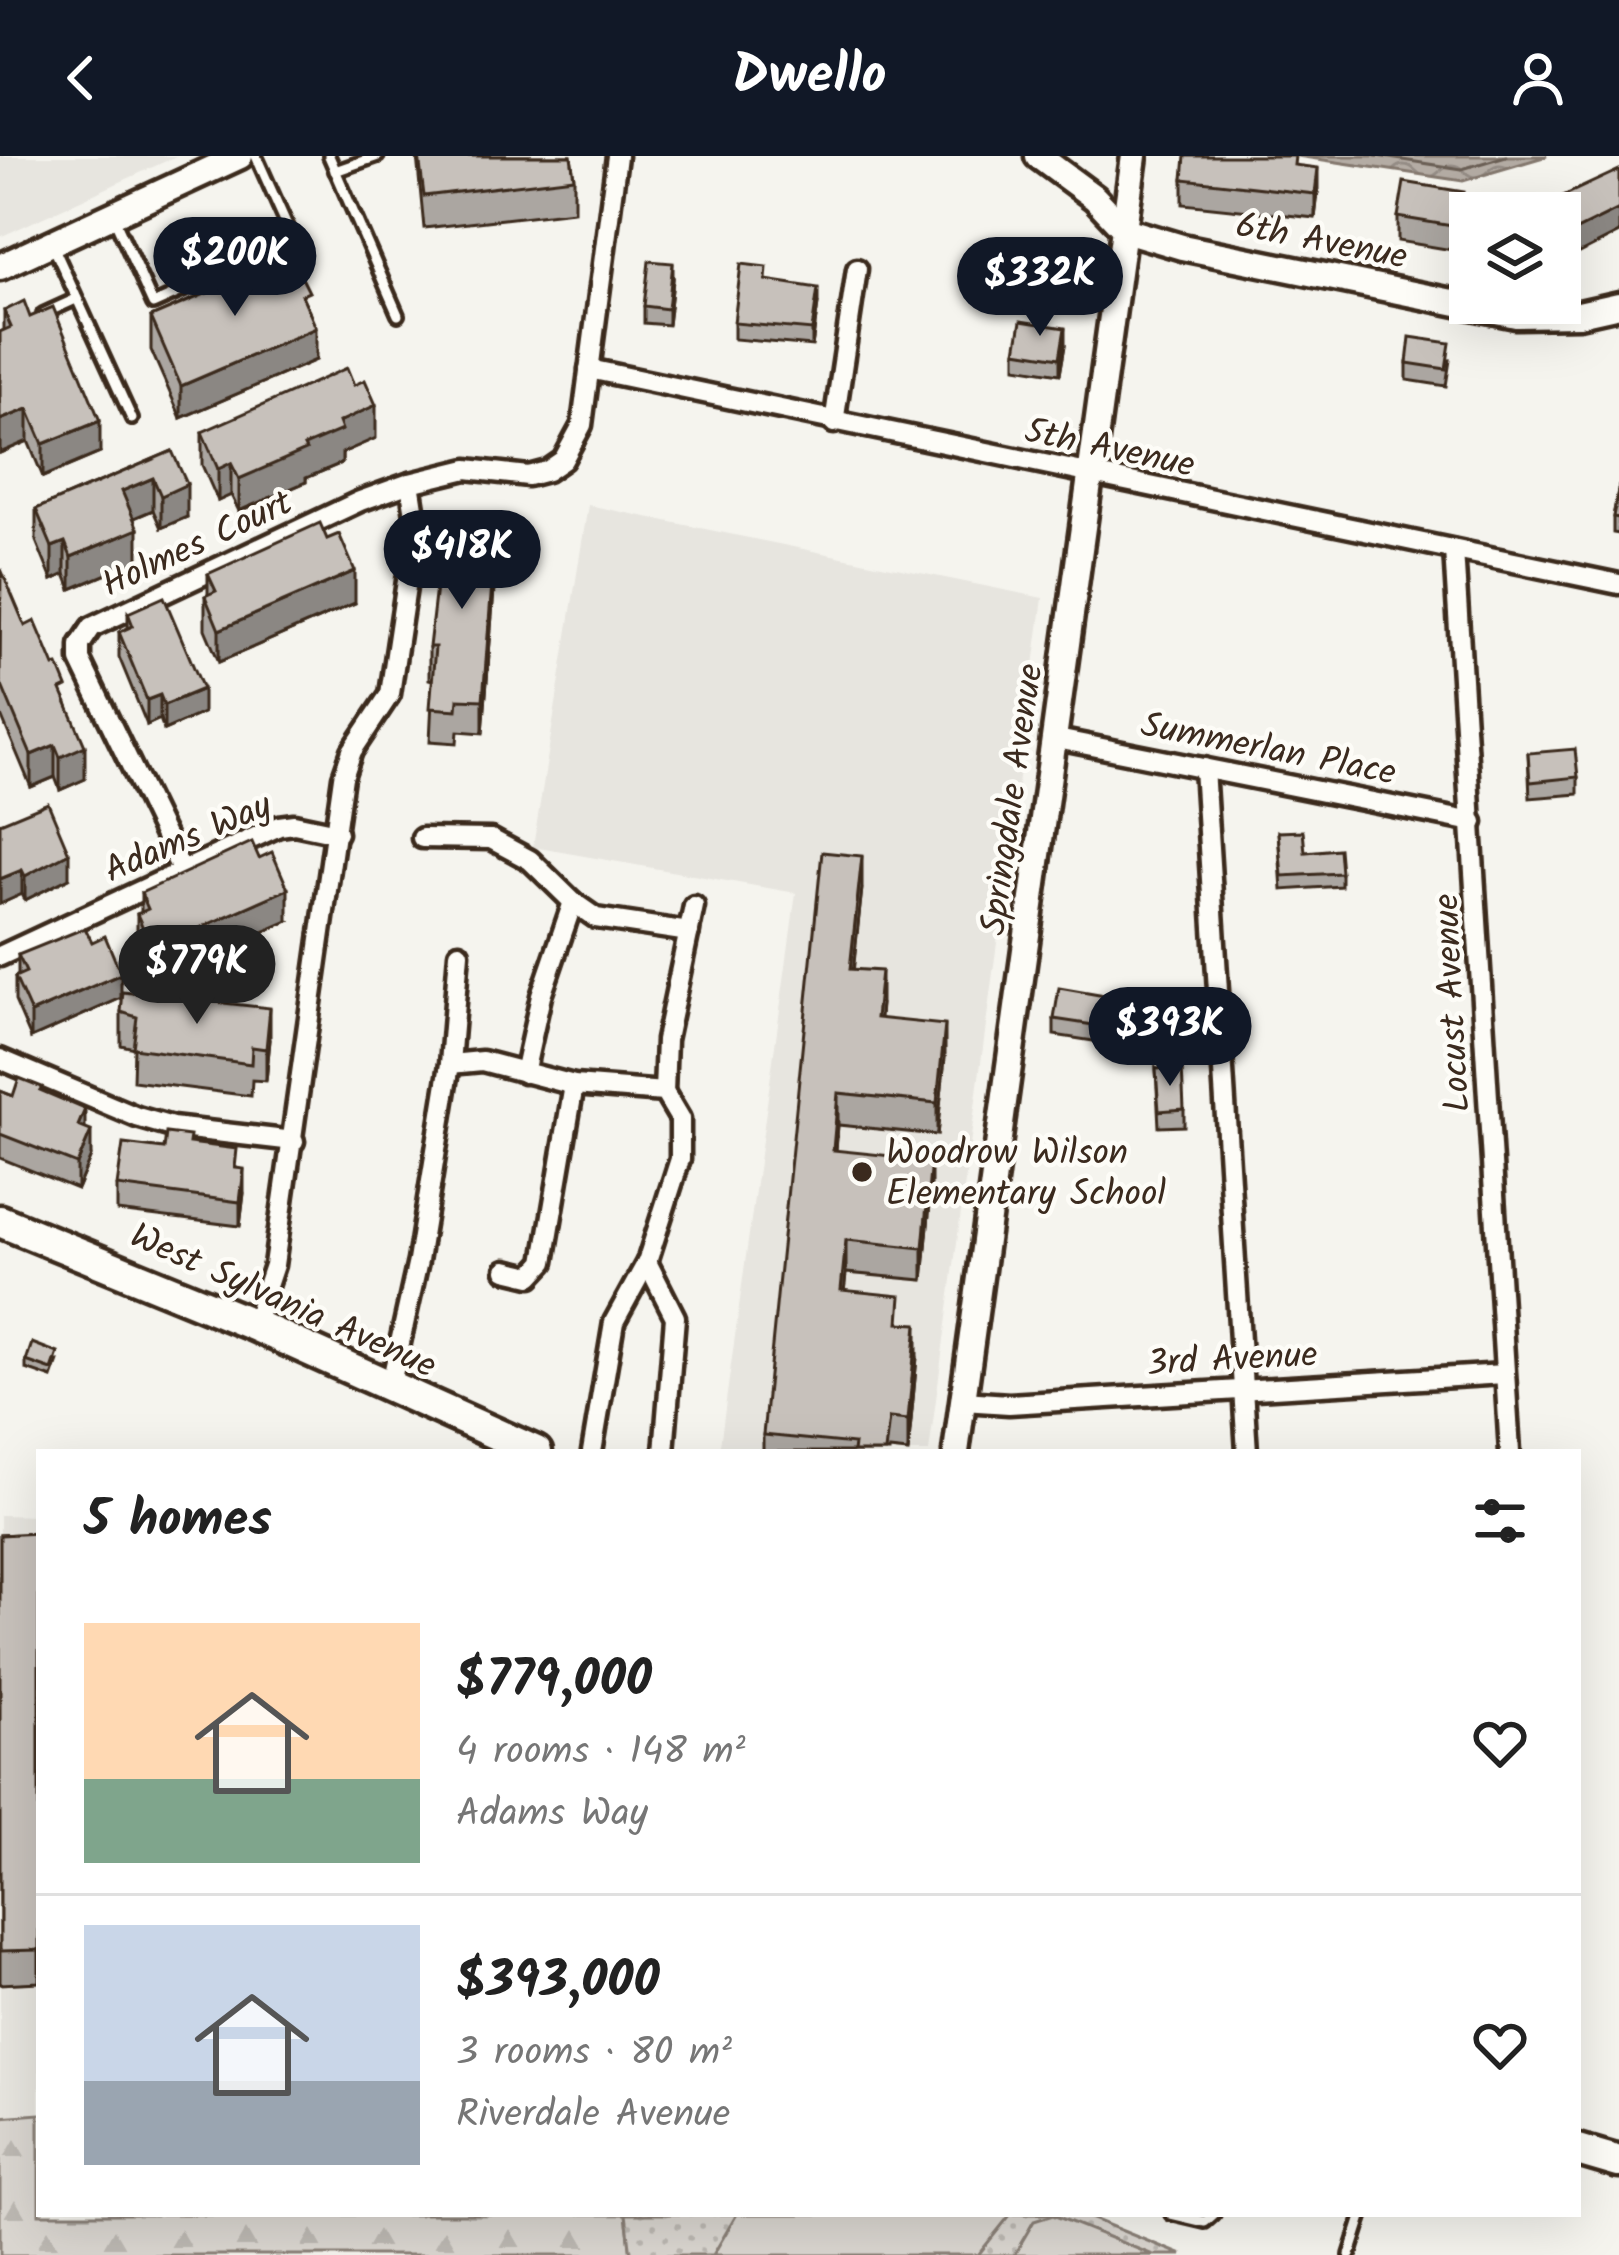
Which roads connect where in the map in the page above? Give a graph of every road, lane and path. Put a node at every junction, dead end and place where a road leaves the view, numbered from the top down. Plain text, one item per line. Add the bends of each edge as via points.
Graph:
1 (240, 156) edge
2 (256, 156) edge
3 (329, 156) edge
4 (378, 156) edge
5 (617, 156) edge
6 (1038, 156) edge
7 (1134, 156) edge
8 (335, 171) junction
9 (113, 214) junction
10 (1125, 230) junction
11 (52, 243) junction
12 (0, 267) edge
13 (857, 268) dead end
14 (76, 299) junction
15 (1619, 305) edge
16 (398, 315) dead end
17 (38, 317) edge
18 (589, 369) junction
19 (132, 419) dead end
20 (834, 423) junction
21 (1091, 476) junction
22 (410, 483) junction
23 (1454, 550) junction
24 (1619, 584) edge
25 (1052, 738) junction
26 (1204, 768) junction
27 (1473, 822) junction
28 (337, 833) junction
29 (422, 838) dead end
30 (182, 871) junction
31 (574, 902) junction
32 (694, 906) dead end
33 (689, 932) junction
34 (459, 952) dead end
35 (0, 956) edge
36 (0, 1059) edge
37 (450, 1064) junction
38 (524, 1073) junction
39 (574, 1085) junction
40 (664, 1092) junction
41 (294, 1141) junction
42 (0, 1221) edge
43 (647, 1262) junction
44 (506, 1270) dead end
45 (254, 1325) junction
46 (1504, 1374) junction
47 (390, 1388) junction
48 (1244, 1389) junction
49 (963, 1401) junction
50 (529, 1449) edge
51 (593, 1449) edge
52 (664, 1449) edge
53 (956, 1449) edge
54 (1247, 1449) edge
55 (1510, 1449) edge
56 (1581, 2151) edge
57 (1619, 2162) edge
58 (1362, 2217) edge
59 (1350, 2255) edge

1 - 9 street
2 - 9 lane via 294,241 153,304
3 - 8 lane
4 - 8 lane
5 - 18 street, Holmes Court
6 - 10 street, 6th Avenue
7 - 10 street, Springdale Avenue
8 - 16 lane
9 - 11 street
10 - 15 street, 6th Avenue via 1516,315
10 - 21 street, Springdale Avenue
11 - 12 street
11 - 14 lane
13 - 20 street
14 - 17 lane
14 - 19 lane
18 - 20 street, 5th Avenue
18 - 22 street, Holmes Court via 582,425 563,460 528,476 467,469
20 - 21 street, 5th Avenue
21 - 23 street, 5th Avenue
21 - 25 street, Springdale Avenue
22 - 28 street via 416,521 390,694 346,766
22 - 30 street, Holmes Court via 85,634 80,660
23 - 24 street, 5th Avenue
23 - 27 street, Locust Avenue
25 - 26 street, Summerlan Place
25 - 49 street, Springdale Avenue
26 - 27 street, Summerlan Place
26 - 48 street
27 - 46 street, Locust Avenue
28 - 30 street, Adams Way via 279,826
28 - 41 street
29 - 31 street via 491,839 530,860
30 - 35 street, Adams Way
31 - 33 street via 596,918
31 - 38 street
32 - 33 street
33 - 40 street via 666,1040
34 - 37 street
36 - 41 street via 155,1122
37 - 38 street via 482,1061
37 - 47 street
38 - 39 street
39 - 40 street
39 - 44 street via 544,1262 531,1276
40 - 43 street via 680,1119 680,1159
41 - 45 street via 274,1265
42 - 45 main road, West Sylvania Avenue
43 - 51 street via 614,1322
43 - 52 street via 675,1318
45 - 47 main road, West Sylvania Avenue
46 - 48 street, 3rd Avenue
46 - 55 street, Locust Avenue
47 - 50 main road, West Sylvania Avenue
48 - 49 street, 3rd Avenue
48 - 54 street
49 - 53 street, Springdale Avenue
56 - 57 main road
58 - 59 lane

